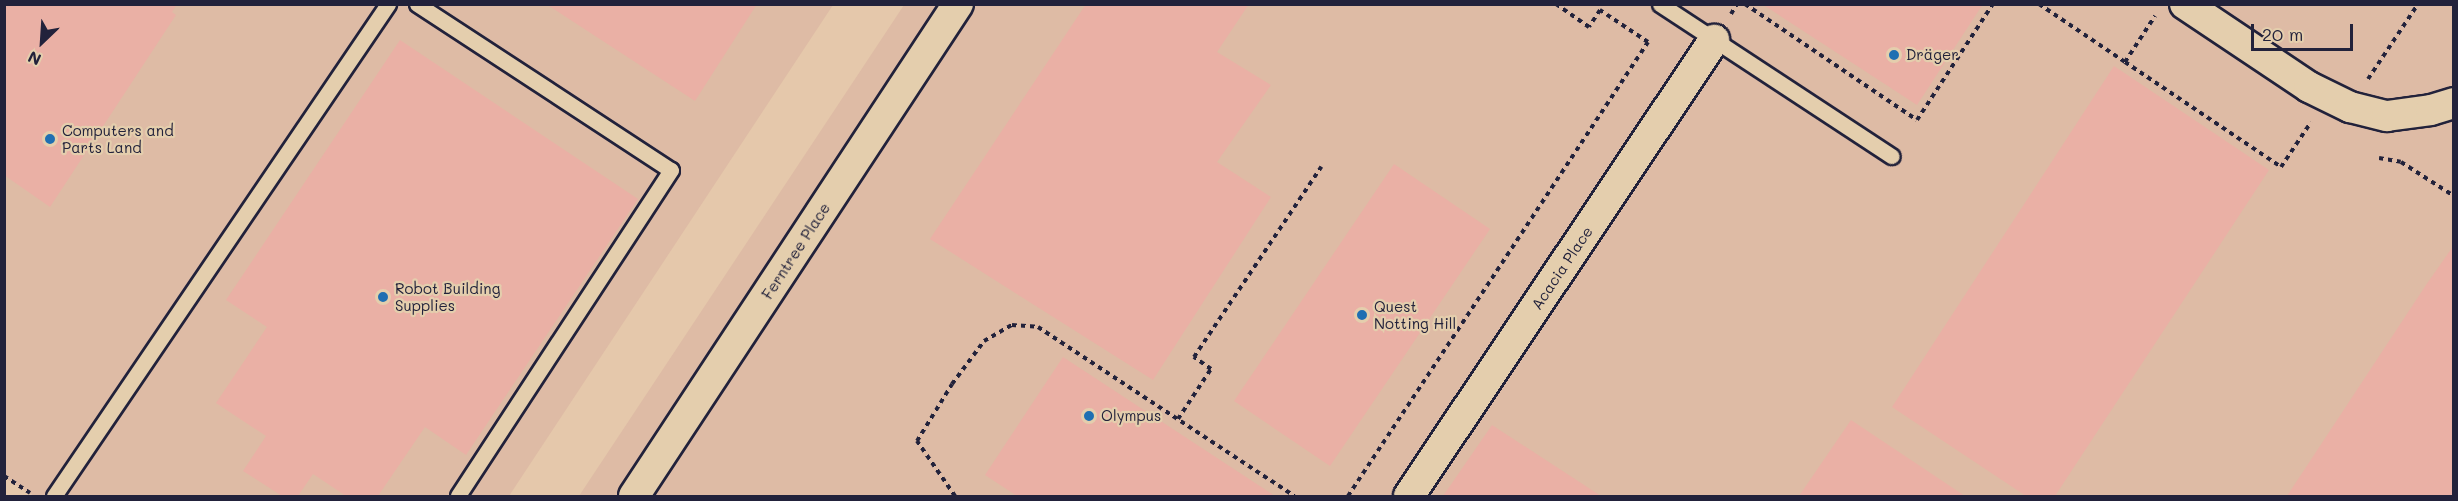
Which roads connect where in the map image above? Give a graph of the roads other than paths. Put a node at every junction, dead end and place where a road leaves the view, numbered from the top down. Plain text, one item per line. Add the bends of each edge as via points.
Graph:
1 (388, 4) edge
2 (417, 4) edge
3 (958, 4) edge
4 (1660, 4) edge
5 (2186, 4) edge
6 (1714, 40) junction
7 (2454, 104) edge
8 (1891, 156) dead end
9 (54, 496) edge
10 (458, 496) edge
11 (634, 496) edge
12 (1409, 496) edge

1 - 9 lane
2 - 10 lane via 671,170
3 - 11 street, Ferntree Place
4 - 6 lane
5 - 7 street via 2338,102 2387,116
6 - 8 lane
6 - 12 street, Acacia Place

